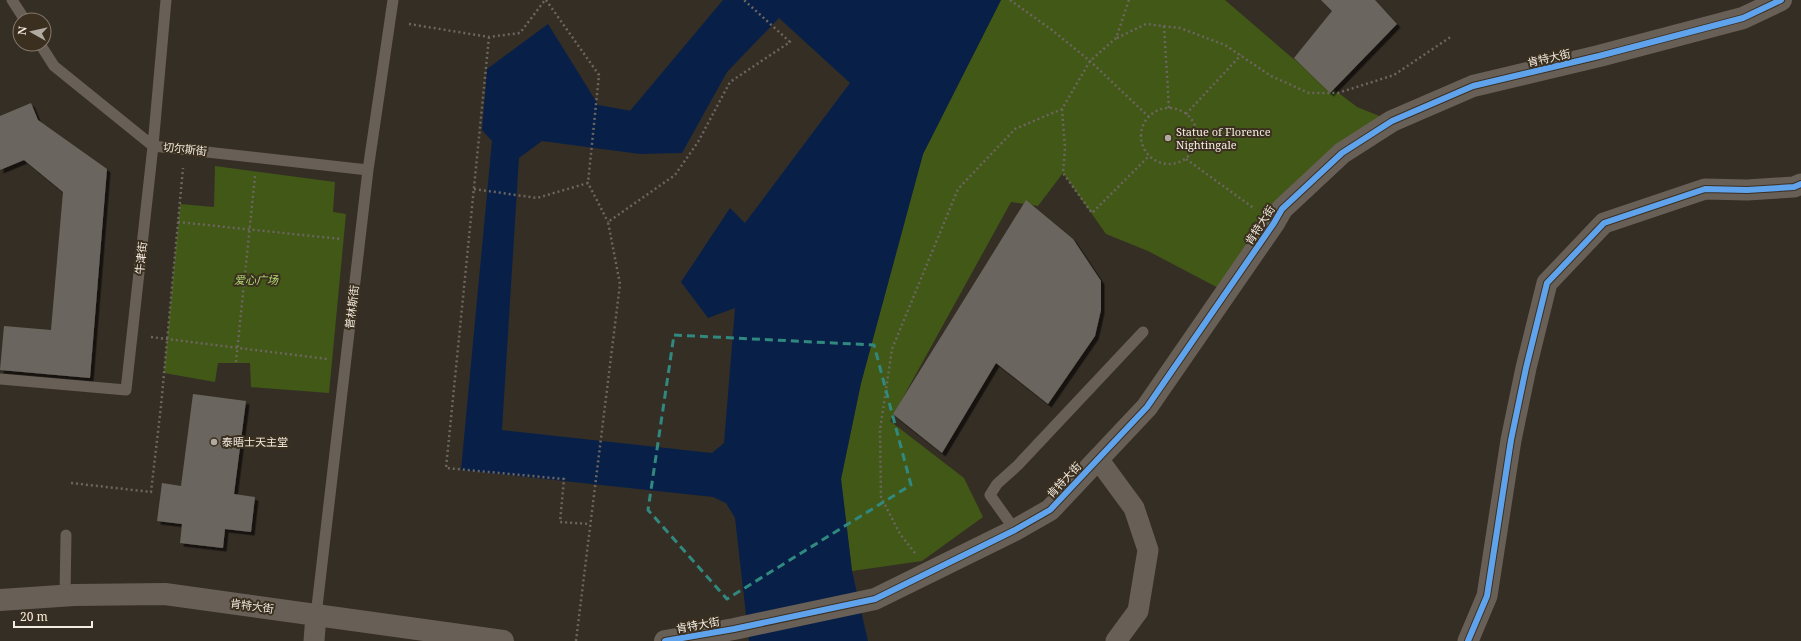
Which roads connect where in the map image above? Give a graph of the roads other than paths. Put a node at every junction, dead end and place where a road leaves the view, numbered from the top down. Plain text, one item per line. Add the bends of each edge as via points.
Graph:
1 (12, 0) edge
2 (166, 0) edge
3 (393, 0) edge
4 (1781, 0) edge
5 (20, 12) edge
6 (45, 52) edge
7 (153, 146) junction
8 (368, 170) junction
9 (1801, 184) edge
10 (1143, 332) dead end
11 (0, 379) edge
12 (1098, 459) junction
13 (1015, 530) junction
14 (66, 534) dead end
15 (65, 596) junction
16 (0, 600) edge
17 (316, 615) junction
18 (314, 641) edge
19 (502, 641) edge
20 (665, 641) edge
21 (1116, 641) edge
22 (1468, 641) edge

1 - 5 lane
2 - 7 lane, 牛津街
3 - 8 lane, 普林斯街
4 - 12 street, 肯特大街 via 1743,18 1472,86 1392,121 1342,153 1282,208 1147,407
6 - 7 lane, 切尔斯街 via 54,66
7 - 8 lane, 切尔斯街
7 - 11 lane, 牛津街 via 126,390
8 - 17 lane, 普林斯街
9 - 22 street via 1794,187 1747,190 1705,189 1604,223 1548,284 1526,368 1511,440 1487,596
10 - 13 lane via 997,484 990,495
12 - 13 street, 肯特大街 via 1050,510
12 - 21 street via 1134,508 1148,550 1138,611
13 - 20 street, 肯特大街 via 875,599
14 - 15 lane
15 - 16 street, 肯特大街
15 - 17 street, 肯特大街 via 165,594
17 - 18 street
17 - 19 street, 肯特大街

